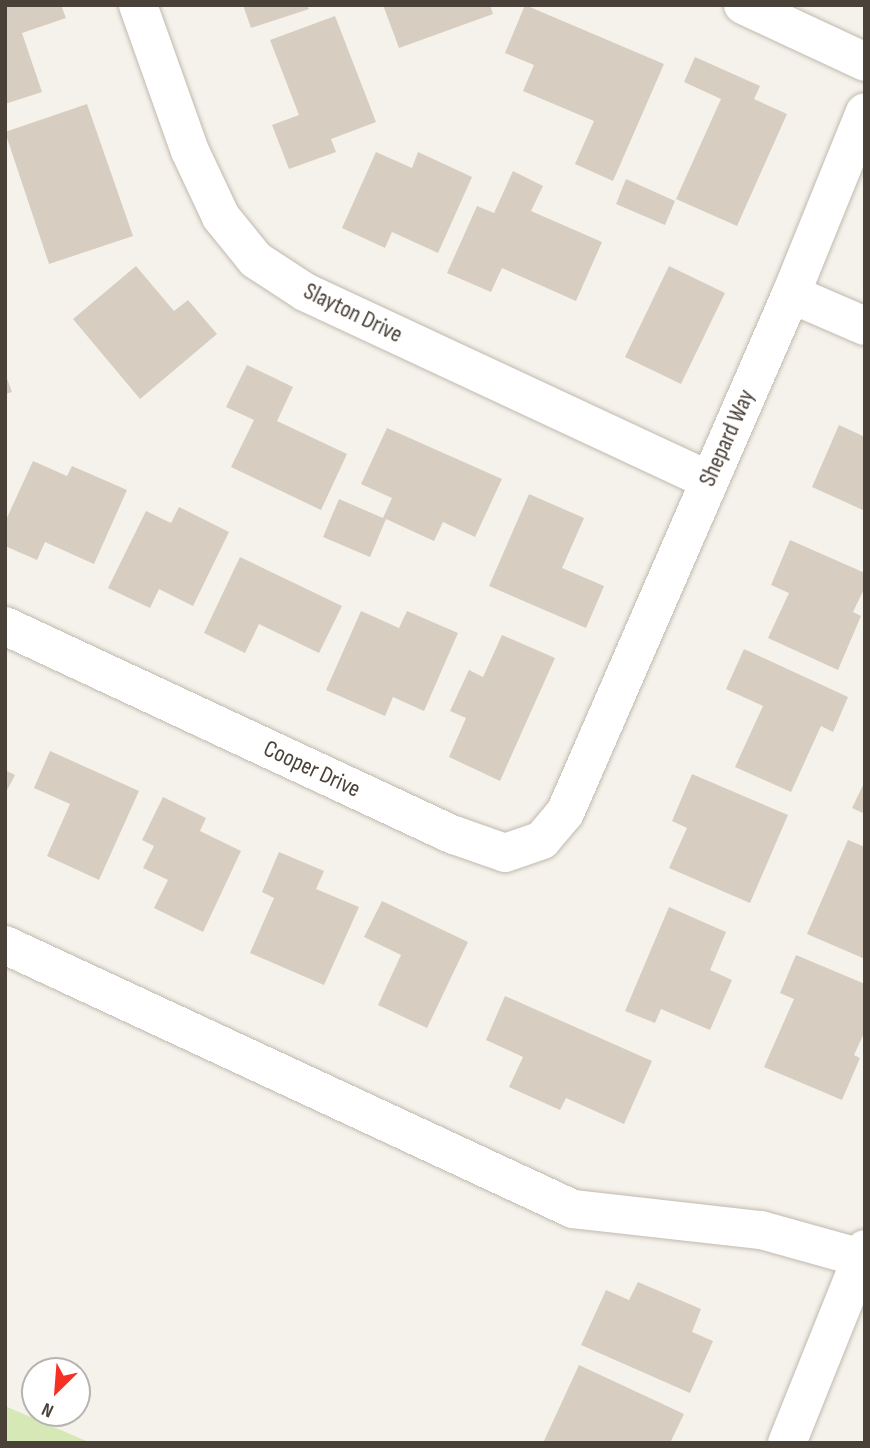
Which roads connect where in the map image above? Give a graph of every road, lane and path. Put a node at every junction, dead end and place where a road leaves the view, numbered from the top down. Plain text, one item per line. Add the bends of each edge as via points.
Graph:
1 (138, 5) edge
2 (743, 5) edge
3 (865, 62) edge
4 (865, 112) edge
5 (791, 294) junction
6 (865, 326) edge
7 (709, 480) junction
8 (5, 626) edge
9 (587, 764) joint
10 (5, 945) edge
11 (864, 1255) edge
12 (787, 1443) edge

1 - 7 street, Slayton Drive via 190,151 221,217 256,260 305,292
2 - 3 street
4 - 5 street, Shepard Way
5 - 6 street
5 - 7 street, Shepard Way
7 - 9 street, Shepard Way
8 - 9 street, Cooper Drive via 454,835 505,853 542,840 565,813
10 - 11 street via 573,1209 761,1230
11 - 12 street

